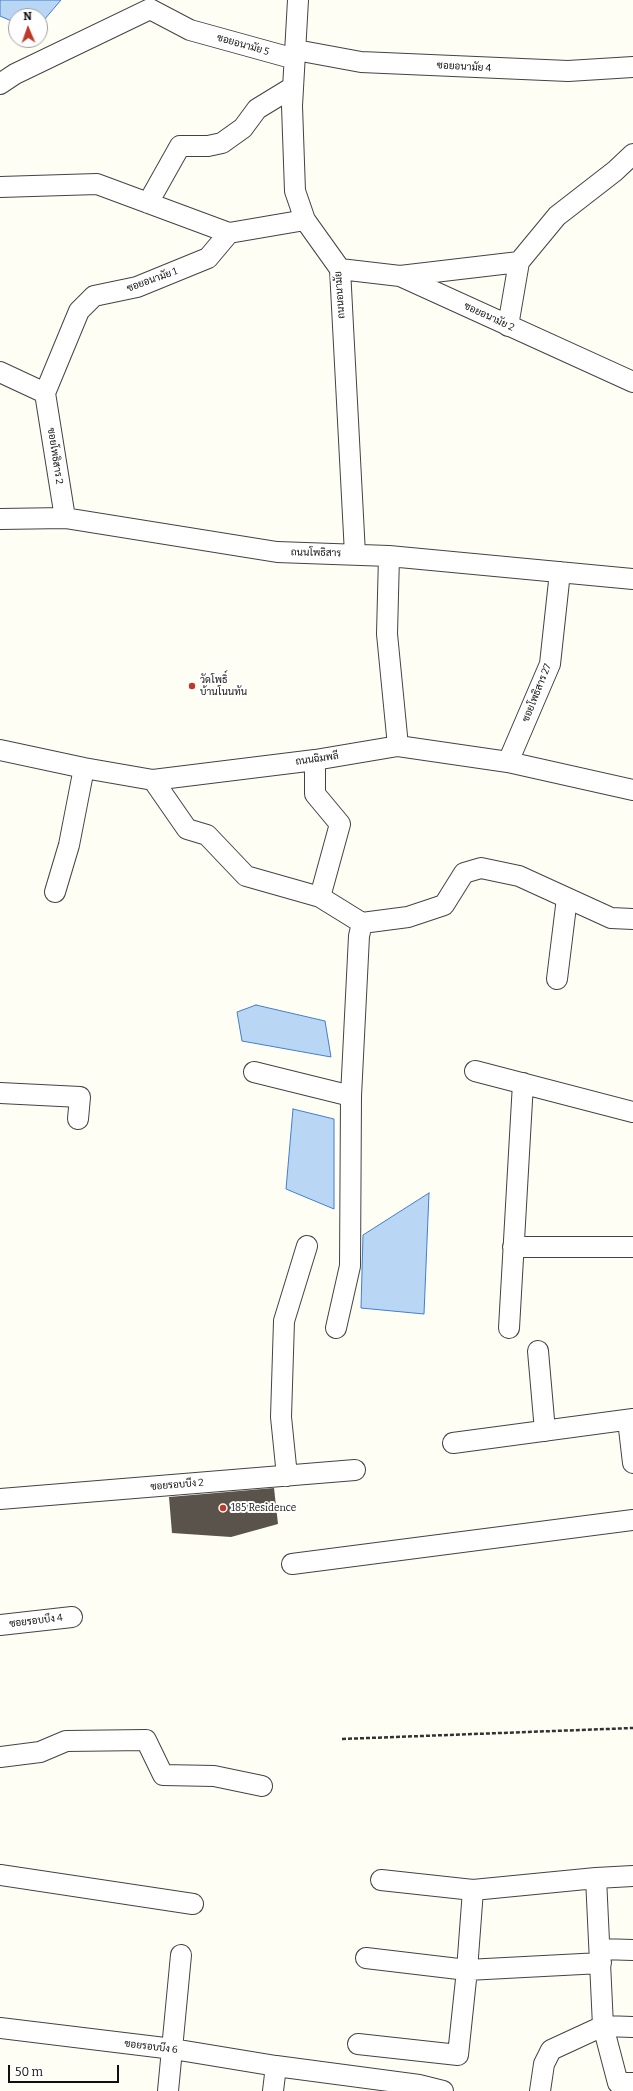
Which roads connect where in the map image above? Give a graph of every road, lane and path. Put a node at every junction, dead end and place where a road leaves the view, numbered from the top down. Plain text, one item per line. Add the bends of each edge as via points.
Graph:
1 (298, 0) edge
2 (295, 55) junction
3 (633, 67) edge
4 (0, 84) edge
5 (294, 87) junction
6 (633, 154) edge
7 (0, 187) edge
8 (148, 203) junction
9 (305, 220) junction
10 (229, 233) junction
11 (520, 262) junction
12 (340, 268) junction
13 (400, 276) junction
14 (508, 326) junction
15 (0, 372) edge
16 (633, 382) edge
17 (45, 393) junction
18 (65, 518) junction
19 (0, 519) edge
20 (355, 554) junction
21 (389, 556) junction
22 (560, 572) junction
23 (633, 579) edge
24 (398, 746) junction
25 (0, 750) edge
26 (315, 760) junction
27 (508, 762) junction
28 (84, 768) junction
29 (153, 780) junction
30 (633, 790) edge
31 (55, 892) dead end
32 (320, 897) junction
33 (567, 898) junction
34 (633, 919) edge
35 (362, 923) junction
36 (557, 979) dead end
37 (475, 1071) dead end
38 (254, 1072) dead end
39 (523, 1083) junction
40 (0, 1093) edge
41 (351, 1096) junction
42 (633, 1112) edge
43 (78, 1119) dead end
44 (307, 1246) dead end
45 (513, 1247) junction
46 (633, 1247) edge
47 (336, 1328) dead end
48 (509, 1328) dead end
49 (538, 1351) dead end
50 (630, 1420) edge
51 (545, 1431) junction
52 (453, 1443) dead end
53 (633, 1463) edge
54 (355, 1470) dead end
55 (287, 1476) junction
56 (0, 1499) edge
57 (633, 1520) edge
58 (292, 1564) dead end
59 (72, 1616) dead end
60 (0, 1625) edge
61 (633, 1728) edge
62 (342, 1739) dead end
63 (0, 1757) edge
64 (262, 1786) dead end
65 (0, 1875) edge
66 (633, 1876) edge
67 (596, 1878) junction
68 (381, 1880) dead end
69 (473, 1890) junction
70 (193, 1904) dead end
71 (633, 1950) edge
72 (180, 1955) dead end
73 (600, 1956) junction
74 (366, 1958) dead end
75 (467, 1970) junction
76 (603, 2026) junction
77 (0, 2028) edge
78 (633, 2028) edge
79 (358, 2044) dead end
80 (173, 2049) junction
81 (276, 2066) junction
82 (633, 2083) edge
83 (168, 2091) edge
84 (273, 2091) edge
85 (443, 2091) edge
86 (540, 2091) edge

1 - 2 street, ถนนอนามัย
2 - 3 street, ซอยอนามัย 4 via 361,62 568,72
2 - 4 street, ซอยอนามัย 5 via 190,30 150,9 15,74
2 - 5 street, ถนนอนามัย
5 - 8 street via 257,109 243,128 222,143 180,146
5 - 9 street, ถนนอนามัย via 294,191
6 - 11 street via 557,216
7 - 8 street via 97,184
8 - 10 street
9 - 10 street
9 - 12 street, ถนนอนามัย
10 - 17 street, ซอยอนามัย 1 via 208,258 137,288 94,296 79,311
11 - 13 street
11 - 14 street
12 - 13 street, ซอยอนามัย 2
12 - 20 street, ถนนอนามัย
13 - 14 street, ซอยอนามัย 2
14 - 16 street, ซอยอนามัย 2
15 - 17 street
17 - 18 street, ซอยโพธิสาร 2
18 - 19 street, ถนนโพธิสาร
18 - 20 street, ถนนโพธิสาร via 277,552
20 - 21 street, ถนนโพธิสาร
21 - 22 street, ถนนโพธิสาร
21 - 24 street via 387,634
22 - 23 street, ถนนโพธิสาร
22 - 27 street, ซอยโพธิสาร 27 via 550,664
24 - 26 street, ถนนฉิมพลี
24 - 27 street, ถนนฉิมพลี
25 - 28 street, ถนนฉิมพลี
26 - 29 street, ถนนฉิมพลี
26 - 32 street via 315,794 340,824
27 - 30 street, ถนนฉิมพลี
28 - 29 street, ถนนฉิมพลี
28 - 31 street via 69,845
29 - 32 street via 187,829 207,835 246,876
32 - 35 street
33 - 34 street via 611,918
33 - 35 street via 519,876 481,868 464,873 444,905 408,917
33 - 36 street
35 - 41 street via 359,936
37 - 39 street
38 - 41 street
39 - 42 street
39 - 45 street
40 - 43 street via 80,1097
41 - 47 street via 350,1266
44 - 55 street via 284,1321 281,1418
45 - 46 street
45 - 48 street
49 - 51 street
50 - 51 street
50 - 53 street
51 - 52 street
54 - 55 street, ซอยรอบบึง 2
55 - 56 street, ซอยรอบบึง 2
57 - 58 street
59 - 60 street, ซอยรอบบึง 4
61 - 62 path
63 - 64 street via 40,1752 66,1741 146,1740 163,1775 214,1776
65 - 70 street
66 - 67 street
67 - 69 street
67 - 73 street
68 - 69 street
69 - 75 street
71 - 73 street
72 - 80 street
73 - 75 street
73 - 76 street
74 - 75 street
75 - 79 street via 458,2055
76 - 78 street
76 - 82 street via 618,2083
76 - 86 street via 551,2050 544,2064
77 - 80 street, ซอยรอบบึง 6
80 - 81 street, ซอยรอบบึง 6
80 - 83 street
81 - 84 street
81 - 85 street, ซอยรอบบึง 6 via 419,2085

